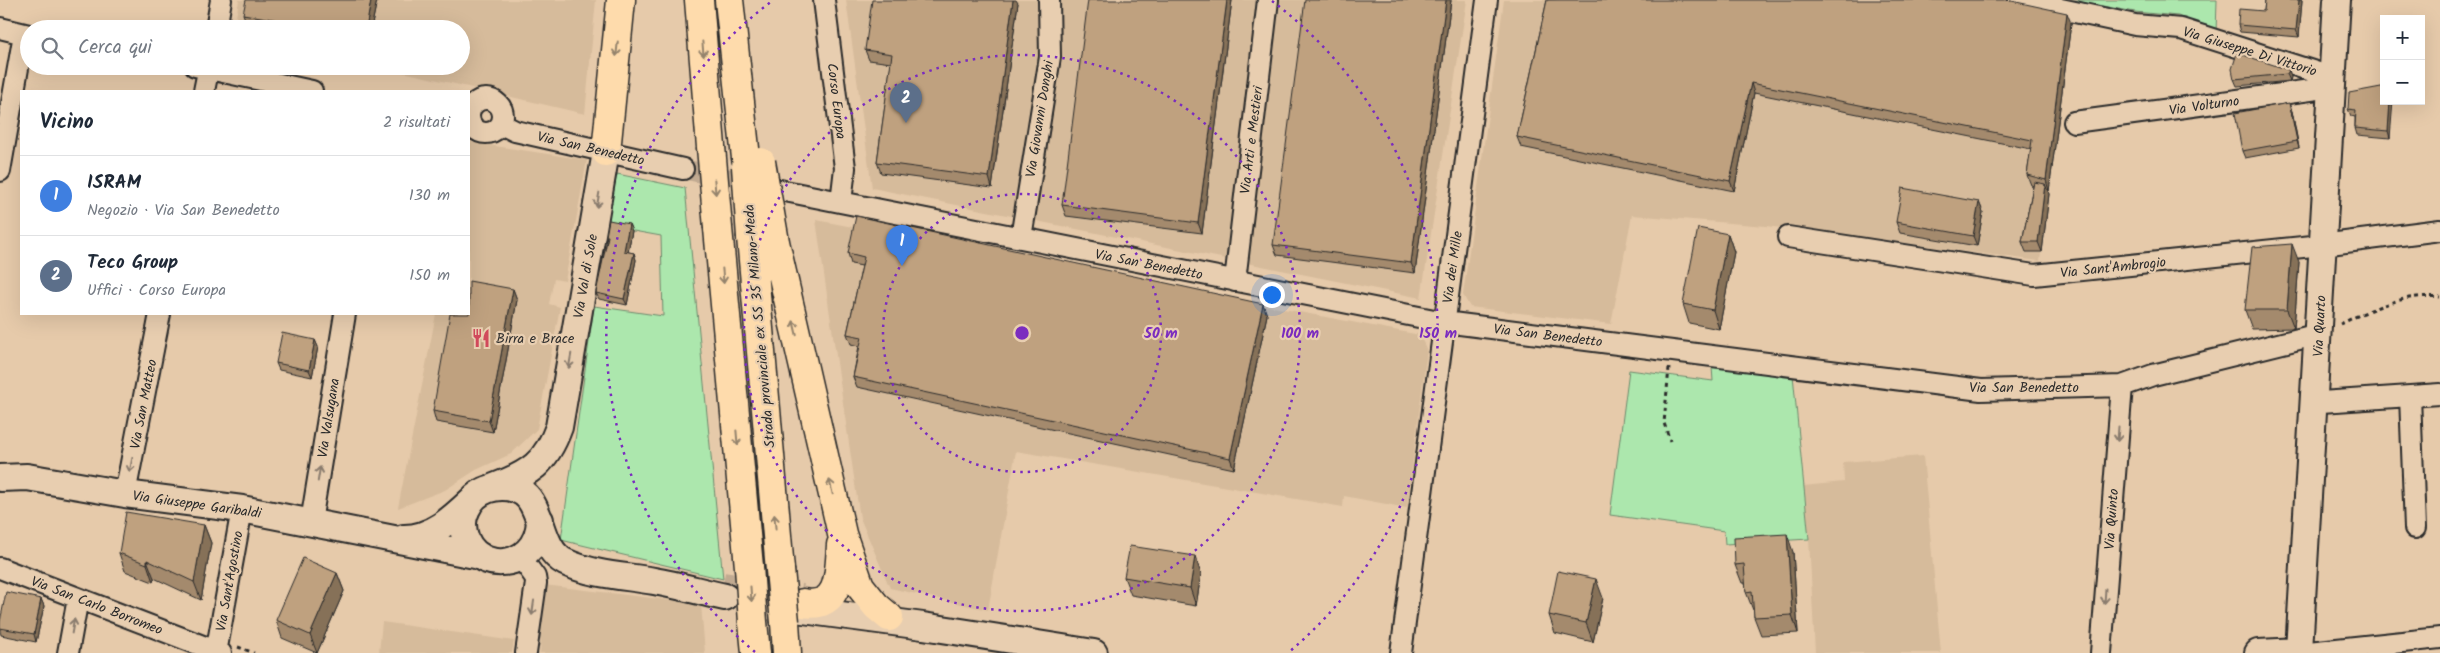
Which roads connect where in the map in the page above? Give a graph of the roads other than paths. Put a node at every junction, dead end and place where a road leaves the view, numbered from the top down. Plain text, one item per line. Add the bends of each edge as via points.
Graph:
1 (221, 0) edge
2 (621, 0) edge
3 (698, 0) edge
4 (824, 0) edge
5 (1049, 0) edge
6 (1268, 0) edge
7 (1487, 0) edge
8 (2019, 0) edge
9 (2337, 0) edge
10 (729, 9) edge
11 (218, 20) edge
12 (0, 28) edge
13 (20, 33) edge
14 (20, 65) edge
15 (204, 75) edge
16 (240, 75) edge
17 (2334, 82) junction
18 (204, 90) edge
19 (308, 90) edge
20 (470, 110) edge
21 (2074, 122) dead end
22 (606, 152) junction
23 (683, 169) tunnel mouth
24 (0, 170) edge
25 (780, 190) tunnel mouth
26 (841, 202) junction
27 (2440, 230) edge
28 (1788, 237) dead end
29 (1021, 238) junction
30 (763, 239) junction
31 (2322, 244) junction
32 (1235, 280) junction
33 (160, 315) edge
34 (345, 315) edge
35 (1444, 322) junction
36 (2319, 334) junction
37 (2122, 386) junction
38 (2440, 394) edge
39 (2410, 396) junction
40 (2321, 402) dead end
41 (0, 478) edge
42 (494, 487) junction
43 (125, 494) junction
44 (472, 500) junction
45 (242, 509) junction
46 (540, 520) junction
47 (311, 522) junction
48 (2415, 528) dead end
49 (842, 534) junction
50 (393, 538) junction
51 (480, 556) junction
52 (516, 565) junction
53 (0, 568) edge
54 (599, 572) junction
55 (724, 591) tunnel mouth
56 (78, 598) junction
57 (804, 607) junction
58 (889, 617) junction
59 (1406, 623) junction
60 (923, 626) junction
61 (2440, 638) edge
62 (1030, 648) edge
63 (218, 652) edge
64 (2299, 652) edge
65 (68, 653) edge
66 (526, 653) edge
67 (756, 653) edge
68 (787, 653) edge
69 (1094, 653) edge
70 (1401, 653) edge
71 (1414, 653) edge
72 (2101, 653) edge
73 (2258, 653) edge

1 - 11 street
2 -> 22 highway
3 -> 67 highway, bridge
4 - 26 street, Corso Europa via 845,168
5 - 29 street, Via Giovanni Donghi via 1050,57
6 - 32 street, Via Arti e Mestieri
7 - 35 street, Via dei Mille
8 - 17 street, Via Giuseppe Di Vittorio via 2135,25 2181,29
9 - 17 street, Via Quarto
10 - 30 highway, Strada provinciale ex SS 35 Milano-Meda, bridge
12 - 13 street
14 - 24 street
15 - 18 street
16 - 19 street
17 - 21 street, Via Volturno
17 - 31 street, Via Quarto
20 - 22 street, Via San Benedetto via 478,102 490,100 502,112 501,124 515,131
22 - 23 street, Via San Benedetto
22 -> 42 street, Via Val di Sole via 559,426 553,445 528,473
25 - 26 street, Via San Benedetto
26 - 29 street, Via San Benedetto
27 - 31 street, Via Sant'Ambrogio
28 - 31 street, Via Sant'Ambrogio via 2034,275
29 - 32 street, Via San Benedetto
49 -> 30 highway
57 -> 30 highway, Strada provinciale ex SS 35 Milano-Meda, bridge via 780,570
31 - 36 street, Via Quarto
32 - 35 street, Via San Benedetto
33 -> 43 street, Via San Matteo
47 -> 34 street, Via Valsugana
35 - 37 street, Via San Benedetto via 1981,390
35 - 59 street, Via dei Mille
36 - 37 street, Via San Benedetto via 2153,375
36 - 64 street, Via Quarto
37 -> 72 street, Via Quinto
38 - 39 street
39 - 40 street
39 - 48 street
41 - 43 street, Via Giuseppe Garibaldi via 27,477
42 - 44 street via 482,491
42 - 46 street via 507,486 519,490 536,508
43 - 45 street, Via Giuseppe Garibaldi
44 - 50 street via 438,528 422,535
44 - 51 street via 463,523 471,548
45 - 47 street, Via Giuseppe Garibaldi
45 - 63 street, Via Sant'Agostino
46 - 52 street via 537,538
46 - 54 street via 545,539 556,556 580,568
47 - 50 street, Via Giuseppe Garibaldi
49 - 57 highway via 839,577 834,591
49 - 58 highway via 860,586
50 - 51 street, Via Giuseppe Garibaldi
51 - 52 street via 492,562
52 - 54 street via 564,572
52 -> 66 street via 535,577 536,583
53 - 56 street, Via San Carlo Borromeo
54 - 55 street
56 - 63 street, Via San Carlo Borromeo
65 -> 56 street
57 - 58 street
57 - 60 street
57 - 68 highway, Strada provinciale ex SS 35 Milano-Meda
58 - 60 street
59 - 70 street, Via dei Mille
59 - 71 street, Via dei Mille
60 - 62 street
61 - 64 street
62 - 69 street
64 - 73 street

